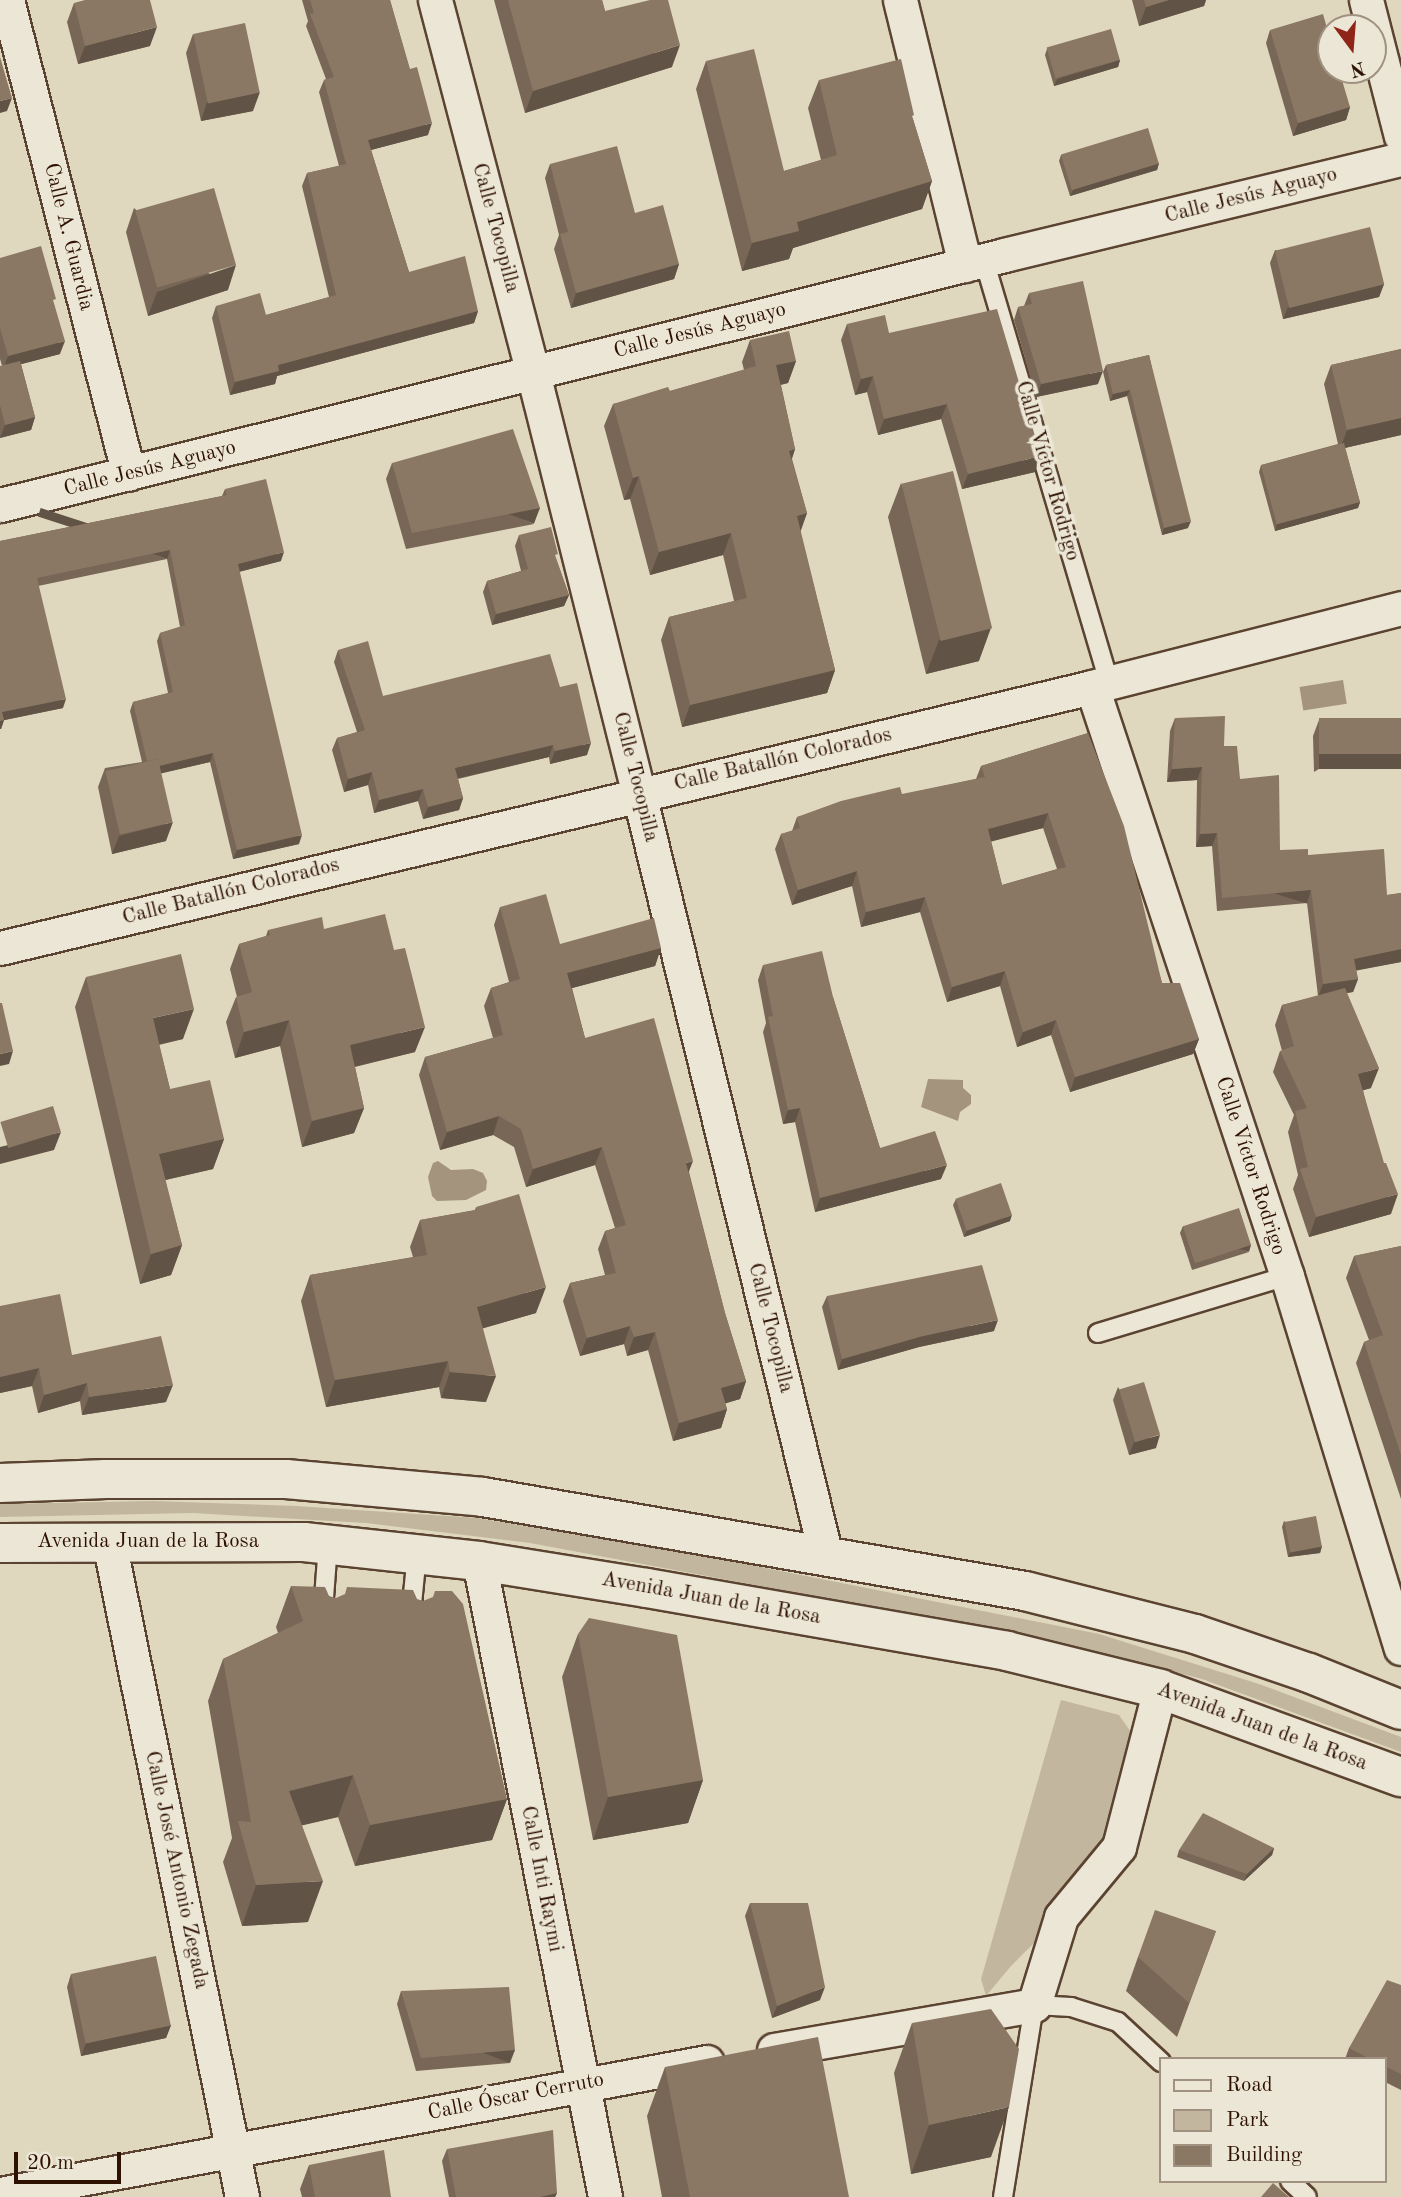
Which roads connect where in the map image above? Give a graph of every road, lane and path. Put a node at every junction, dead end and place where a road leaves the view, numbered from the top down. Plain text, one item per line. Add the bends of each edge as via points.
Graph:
1 (7, 0) edge
2 (435, 0) edge
3 (901, 0) edge
4 (1367, 0) edge
5 (1401, 136) edge
6 (1401, 159) edge
7 (975, 262) junction
8 (533, 373) junction
9 (129, 474) junction
10 (0, 505) edge
11 (1401, 608) edge
12 (1100, 685) junction
13 (639, 794) junction
14 (0, 947) edge
15 (1287, 1276) junction
16 (1098, 1333) dead end
17 (0, 1483) edge
18 (109, 1542) junction
19 (0, 1543) edge
20 (328, 1545) junction
21 (417, 1554) junction
22 (826, 1556) junction
23 (479, 1560) junction
24 (321, 1628) edge
25 (409, 1632) edge
26 (1401, 1648) edge
27 (1160, 1689) junction
28 (1399, 1702) edge
29 (1401, 1777) edge
30 (1034, 2005) junction
31 (1160, 2061) edge
32 (581, 2084) junction
33 (233, 2152) junction
34 (1292, 2183) edge
35 (0, 2194) edge
36 (242, 2197) edge
37 (605, 2197) edge
38 (1003, 2197) edge
39 (1307, 2197) edge

1 - 9 street, Calle A. Guardia
2 - 8 street, Calle Tocopilla
3 - 7 street, Calle Víctor Rodrigo
4 - 5 street
6 - 7 street, Calle Jesús Aguayo
7 - 8 street, Calle Jesús Aguayo
7 - 12 lane, Calle Víctor Rodrigo
8 - 9 street, Calle Jesús Aguayo
8 - 13 street, Calle Tocopilla
9 - 10 street, Calle Jesús Aguayo
11 - 12 street, Calle Batallón Colorados
12 - 13 street, Calle Batallón Colorados
12 - 15 street, Calle Víctor Rodrigo
13 - 14 street, Calle Batallón Colorados
13 - 22 street, Calle Tocopilla
15 - 16 lane
15 - 26 street, Calle Víctor Rodrigo
17 - 22 main road via 286,1479 483,1497
18 - 19 main road, Avenida Juan de la Rosa
18 - 20 main road, Avenida Juan de la Rosa
18 - 33 street, Calle José Antonio Zegada
20 - 21 main road, Avenida Juan de la Rosa
20 - 24 lane
21 - 23 main road, Avenida Juan de la Rosa
21 - 25 lane
22 - 28 main road via 1025,1591 1195,1634
23 - 27 main road, Avenida Juan de la Rosa via 1007,1651
23 - 32 street, Calle Inti Raymi
27 - 29 main road, Avenida Juan de la Rosa
27 - 30 street via 1119,1847 1061,1917
30 - 31 lane via 1071,2007 1118,2022
30 - 32 street, Calle Óscar Cerruto
30 - 38 lane
32 - 33 street, Calle Óscar Cerruto
32 - 37 street, Calle Inti Raymi
33 - 35 street, Calle Óscar Cerruto
33 - 36 street, Calle José Antonio Zegada
34 - 39 lane

